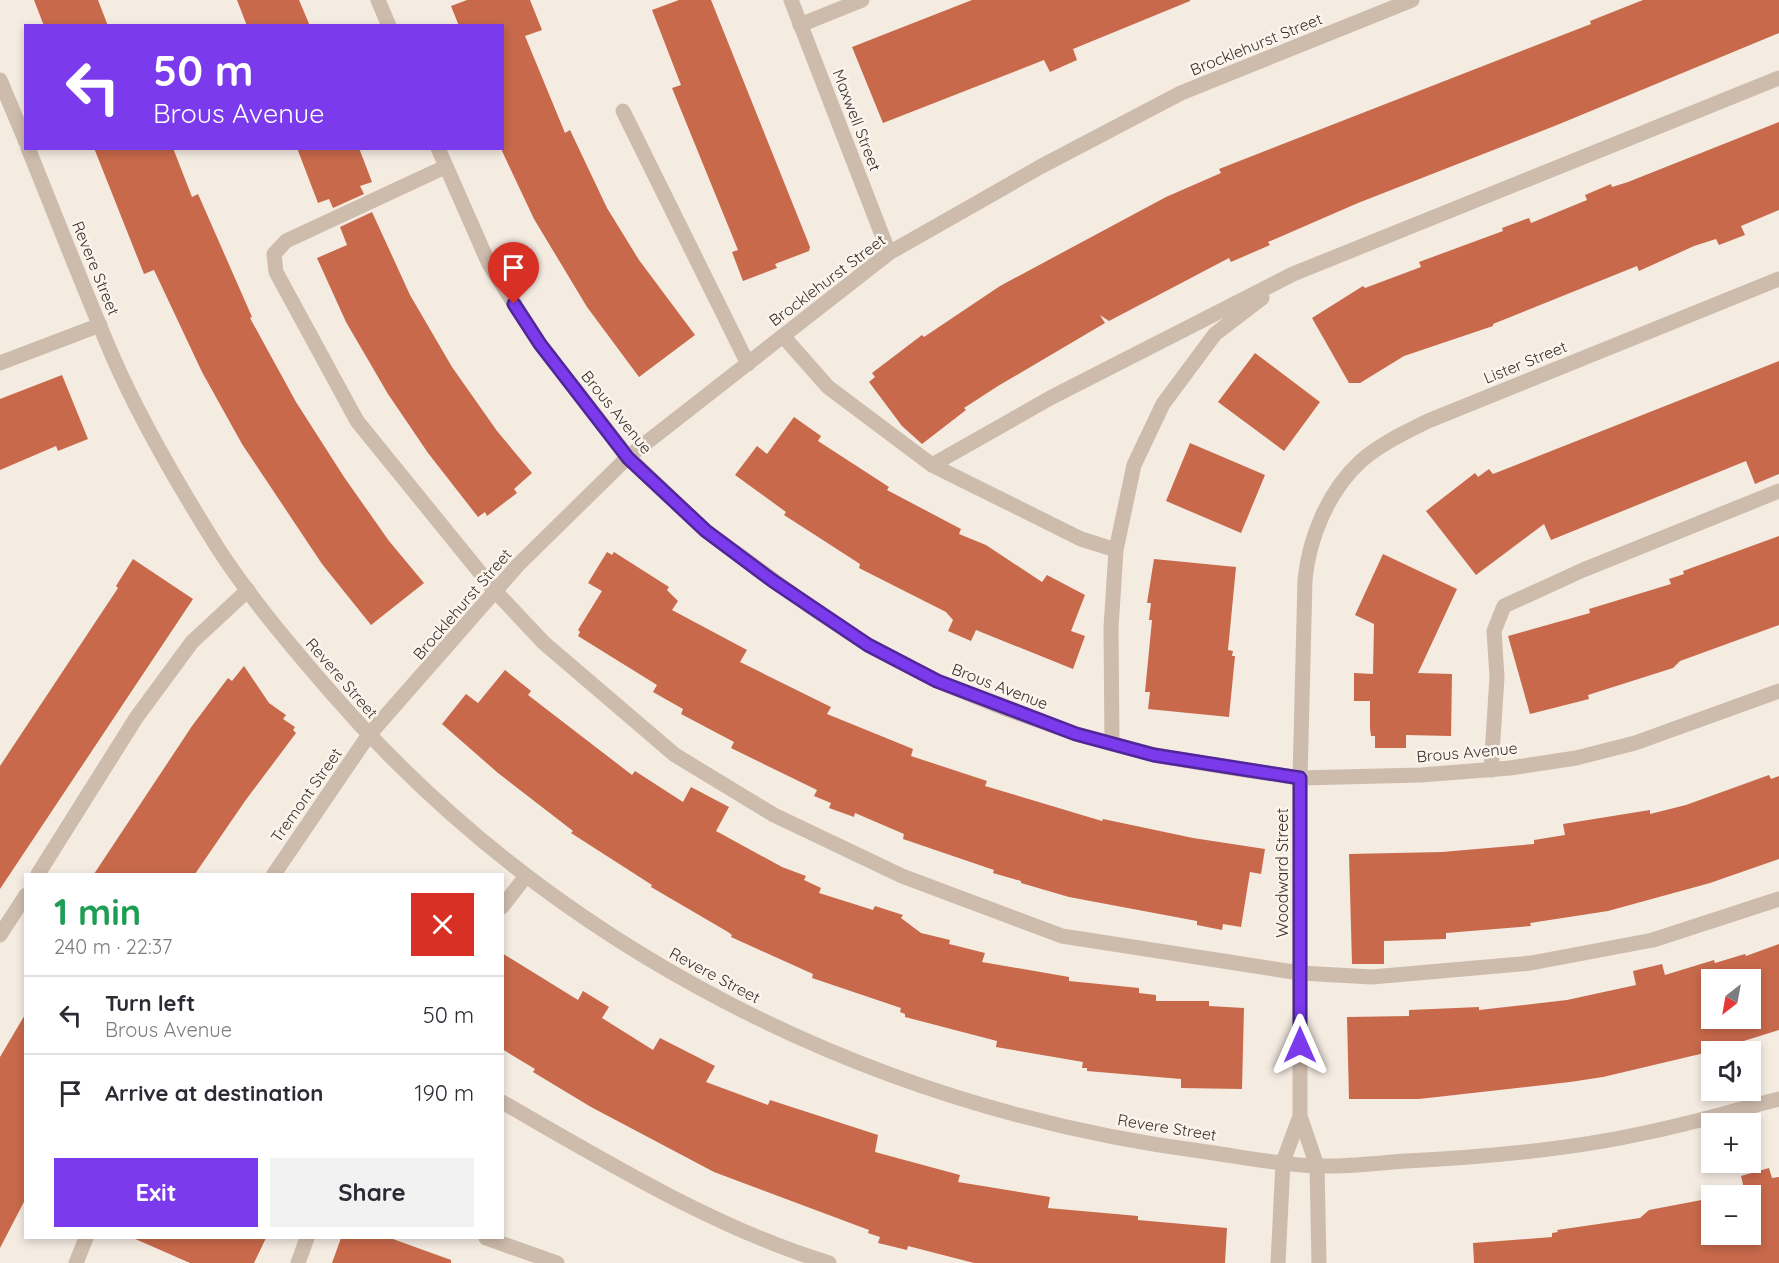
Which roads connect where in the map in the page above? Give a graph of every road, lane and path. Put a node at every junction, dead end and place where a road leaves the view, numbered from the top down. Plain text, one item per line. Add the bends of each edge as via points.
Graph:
1 (378, 0) edge
2 (791, 0) edge
3 (862, 0) edge
4 (1412, 0) edge
5 (387, 24) edge
6 (800, 25) junction
7 (1779, 78) edge
8 (0, 80) edge
9 (623, 111) dead end
10 (24, 137) edge
11 (29, 150) edge
12 (439, 150) edge
13 (446, 167) junction
14 (889, 254) junction
15 (1293, 274) junction
16 (1779, 279) edge
17 (100, 325) junction
18 (783, 336) junction
19 (0, 363) edge
20 (748, 364) junction
21 (628, 458) junction
22 (932, 465) junction
23 (1779, 491) edge
24 (1319, 524) joint
25 (1116, 550) junction
26 (248, 590) junction
27 (495, 591) junction
28 (1779, 691) edge
29 (368, 736) junction
30 (1112, 744) junction
31 (1491, 770) junction
32 (1300, 778) junction
33 (39, 873) edge
34 (275, 873) edge
35 (526, 876) junction
36 (24, 898) edge
37 (1779, 899) edge
38 (504, 904) edge
39 (0, 935) edge
40 (1300, 973) junction
41 (1779, 1099) edge
42 (504, 1103) edge
43 (1300, 1116) junction
44 (1282, 1162) junction
45 (1317, 1166) junction
46 (86, 1239) edge
47 (307, 1239) edge
48 (489, 1239) edge
49 (76, 1263) edge
50 (298, 1263) edge
51 (557, 1263) edge
52 (829, 1263) edge
53 (1278, 1263) edge
54 (1319, 1263) edge

1 - 5 street
2 - 6 street, Maxwell Street
3 - 6 street
4 - 14 street, Brocklehurst Street via 1181,93 1040,167
6 - 14 street, Maxwell Street
7 - 15 street
8 - 10 street
9 - 20 street
11 - 17 street, Revere Street
12 - 13 street, Brous Avenue
13 - 21 street, Brous Avenue via 489,264 540,344
13 - 27 street via 286,241 274,254 276,272 357,421
14 - 18 street, Brocklehurst Street
15 - 22 street via 1052,397
15 - 25 street via 1215,333 1163,404 1134,465
16 - 24 street, Lister Street via 1428,421 1388,441 1360,462 1338,489
17 - 19 street
17 - 26 street, Revere Street via 166,461
18 - 20 street, Brocklehurst Street
18 - 22 street via 828,387
20 - 21 street, Brocklehurst Street
21 - 27 street, Brocklehurst Street
21 - 30 street, Brous Avenue via 706,531 868,645 937,681 1006,709
22 - 25 street via 1081,539
23 - 31 street via 1504,606 1494,631 1497,677
24 - 32 street, Woodward Street via 1308,554 1305,580
25 - 30 street
26 - 29 street, Revere Street
26 - 33 street via 192,642 136,718
27 - 29 street, Brocklehurst Street
27 - 40 street via 544,643 675,755 774,815 881,866 1062,936
28 - 31 street, Brous Avenue via 1635,743 1576,758
29 - 34 street, Tremont Street
29 - 35 street, Revere Street
30 - 32 street, Brous Avenue via 1154,755
31 - 32 street, Brous Avenue
32 - 40 street, Woodward Street
35 - 38 street
35 - 44 street, Revere Street via 654,963 779,1029 897,1078 963,1101 1084,1132
36 - 39 street
37 - 40 street via 1653,940 1532,963 1372,977
40 - 43 street, Woodward Street
41 - 45 street, Revere Street via 1646,1133 1518,1152
42 - 52 street via 703,1212
43 - 44 street, Woodward Street
43 - 45 street, Woodward Street
44 - 45 street, Revere Street
44 - 53 street, Woodward Street
45 - 54 street, Woodward Street
46 - 49 street
47 - 50 street
48 - 51 street

